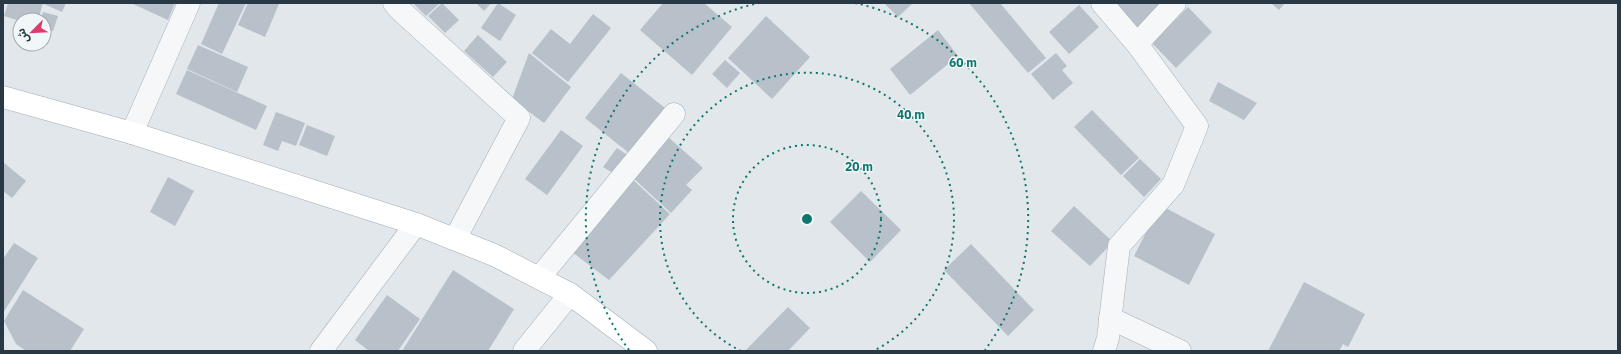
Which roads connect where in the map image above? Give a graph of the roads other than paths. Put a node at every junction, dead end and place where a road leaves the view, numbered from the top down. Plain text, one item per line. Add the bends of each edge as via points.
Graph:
1 (189, 3) edge
2 (394, 3) edge
3 (1102, 3) edge
4 (1176, 3) edge
5 (1137, 44) junction
6 (3, 97) edge
7 (674, 114) dead end
8 (132, 133) junction
9 (416, 224) junction
10 (454, 239) junction
11 (539, 278) junction
12 (570, 294) junction
13 (1110, 318) junction
14 (321, 351) edge
15 (524, 351) edge
16 (646, 351) edge
17 (1104, 351) edge
18 (1180, 351) edge

1 - 8 street
2 - 10 street via 518,118
3 - 5 street
4 - 5 street
5 - 13 street via 1197,126 1173,185 1119,246
6 - 8 main road
7 - 11 street
8 - 9 main road
9 - 10 main road
9 - 14 street
10 - 11 main road via 494,255
11 - 12 main road
12 - 15 street
12 - 16 main road
13 - 17 street
13 - 18 street

